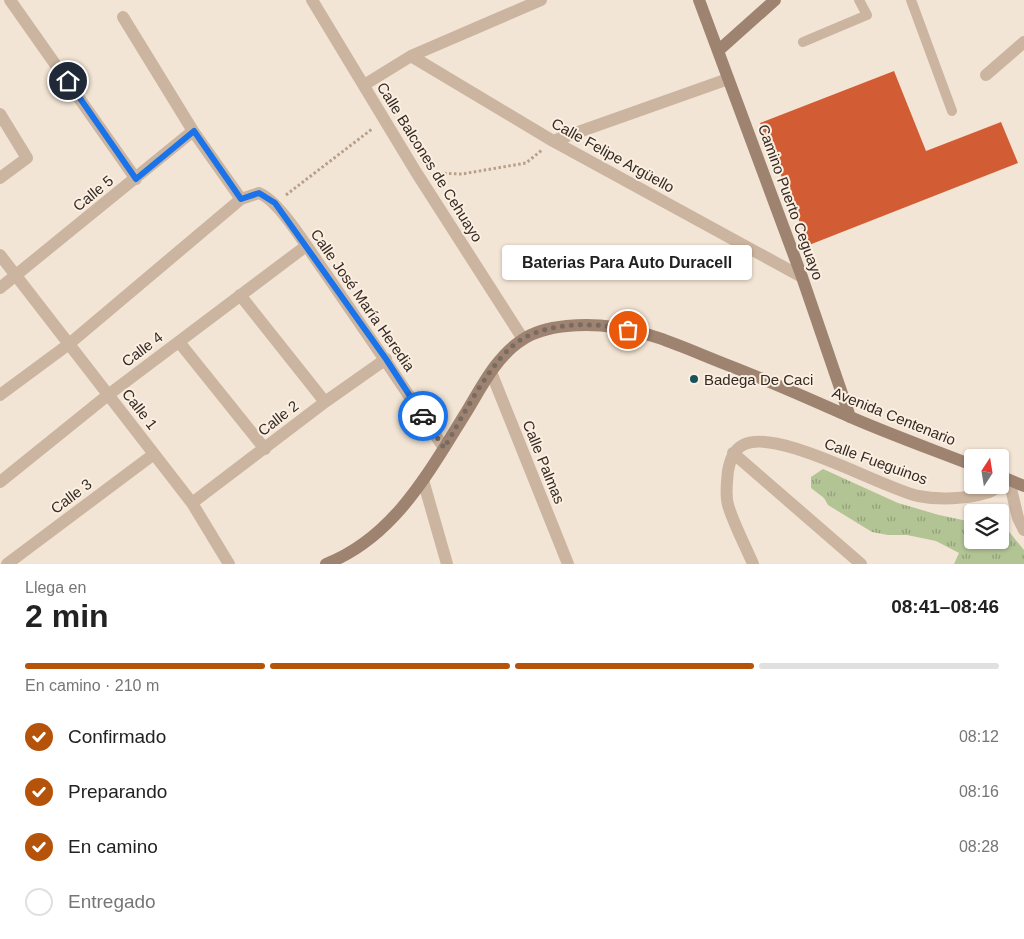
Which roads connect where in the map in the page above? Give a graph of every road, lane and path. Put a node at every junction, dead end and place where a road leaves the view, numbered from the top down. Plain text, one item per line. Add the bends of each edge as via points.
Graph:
1 (10, 0) edge
2 (312, 0) edge
3 (541, 0) edge
4 (699, 0) edge
5 (774, 0) edge
6 (859, 0) edge
7 (911, 0) edge
8 (123, 17) dead end
9 (803, 42) dead end
10 (1024, 42) edge
11 (719, 50) junction
12 (411, 56) junction
13 (986, 75) dead end
14 (728, 79) junction
15 (364, 85) junction
16 (952, 111) dead end
17 (0, 114) edge
18 (385, 119) junction
19 (194, 131) junction
20 (553, 141) junction
21 (416, 172) junction
22 (0, 178) edge
23 (136, 179) junction
24 (241, 199) junction
25 (275, 203) junction
26 (306, 246) junction
27 (0, 255) edge
28 (16, 276) junction
29 (802, 277) junction
30 (0, 288) edge
31 (240, 295) junction
32 (522, 339) junction
33 (179, 342) junction
34 (69, 344) junction
35 (386, 359) junction
36 (490, 372) junction
37 (108, 395) junction
38 (0, 396) edge
39 (325, 402) junction
40 (850, 417) junction
41 (444, 448) junction
42 (264, 449) junction
43 (733, 453) junction
44 (154, 454) junction
45 (964, 462) edge
46 (423, 480) junction
47 (1009, 480) edge
48 (0, 482) edge
49 (1024, 486) edge
50 (1009, 492) edge
51 (982, 494) edge
52 (192, 503) junction
53 (1024, 530) edge
54 (6, 564) edge
55 (229, 564) edge
56 (326, 564) edge
57 (447, 564) edge
58 (568, 564) edge
59 (753, 564) edge
60 (861, 564) edge

1 - 23 street
2 - 15 street, Calle Balcones de Cehuayo
3 - 12 street
4 - 11 main road, Camino Puerto Ceguayo
5 - 11 main road
6 - 9 lane via 867,15
7 - 16 lane
8 - 19 street
10 - 13 street
11 - 14 main road, Camino Puerto Ceguayo
12 - 15 street
12 - 20 street, Calle Felipe Argüello
14 - 20 street
14 - 29 main road, Camino Puerto Ceguayo
15 - 18 street, Calle Balcones de Cehuayo
17 - 22 street via 27,158
18 - 21 street, Calle Balcones de Cehuayo
18 - 25 path
19 - 23 street, Calle 5
19 - 24 street
20 - 21 path via 526,163 462,174
20 - 29 street, Calle Felipe Argüello
21 - 32 street, Calle Balcones de Cehuayo
23 - 28 street, Calle 5
24 - 25 street via 259,193
24 - 34 street
25 - 26 street, Calle José María Heredia
26 - 31 street, Calle 4
26 - 35 street, Calle José María Heredia
27 - 28 street, Calle 1
28 - 30 street, Calle 5
28 - 34 street, Calle 1
29 - 40 main road, Camino Puerto Ceguayo
31 - 33 street, Calle 4
31 - 39 street
32 - 36 main road, Avenida Centenario
32 - 40 main road, Avenida Centenario via 574,324 647,334 749,373
33 - 37 street, Calle 4
33 - 42 street
34 - 37 street, Calle 1
34 - 38 street
35 - 39 street, Calle 2
35 - 41 street, Calle José María Heredia
36 - 41 main road, Avenida Centenario
36 - 58 street, Calle Palmas
37 - 44 street, Calle 1
37 - 48 street, Calle 4
39 - 42 street, Calle 2
40 - 45 main road, Avenida Centenario
41 - 46 main road, Avenida Centenario
42 - 52 street, Calle 2
43 - 51 street, Calle Fueguinos via 743,445 757,442 780,444 918,496 950,499
43 - 59 street via 726,485 728,504
43 - 60 street
44 - 52 street, Calle 1
44 - 54 street, Calle 3
46 - 56 main road, Avenida Centenario via 387,525 372,538
46 - 57 street
47 - 49 main road
50 - 53 street
52 - 55 street, Calle 1

